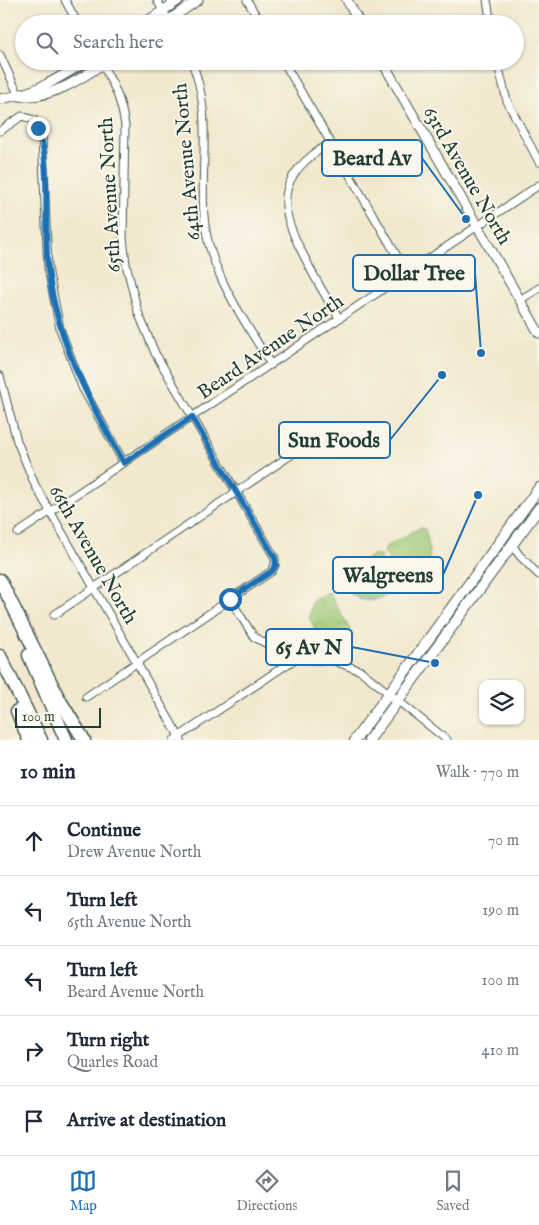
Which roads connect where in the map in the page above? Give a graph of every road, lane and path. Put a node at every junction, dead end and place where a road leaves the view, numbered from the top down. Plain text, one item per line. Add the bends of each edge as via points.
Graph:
1 (64, 0) edge
2 (156, 0) edge
3 (179, 0) edge
4 (198, 0) edge
5 (247, 0) edge
6 (347, 0) edge
7 (487, 0) edge
8 (163, 11) junction
9 (73, 15) edge
10 (157, 15) edge
11 (164, 15) edge
12 (178, 15) edge
13 (256, 15) edge
14 (355, 15) edge
15 (490, 15) edge
16 (0, 55) edge
17 (72, 70) edge
18 (93, 70) edge
19 (107, 70) edge
20 (194, 70) edge
21 (288, 70) edge
22 (387, 70) edge
23 (499, 70) edge
24 (19, 96) junction
25 (0, 99) edge
26 (0, 130) edge
27 (330, 143) junction
28 (539, 162) edge
29 (539, 185) edge
30 (477, 226) junction
31 (407, 274) junction
32 (539, 288) edge
33 (520, 300) junction
34 (339, 318) junction
35 (539, 333) edge
36 (271, 365) junction
37 (0, 376) edge
38 (192, 417) junction
39 (328, 430) dead end
40 (124, 463) junction
41 (539, 488) edge
42 (236, 491) junction
43 (539, 508) edge
44 (50, 512) junction
45 (18, 533) dead end
46 (512, 545) junction
47 (539, 575) edge
48 (0, 581) edge
49 (94, 588) junction
50 (230, 599) junction
51 (54, 614) dead end
52 (0, 656) edge
53 (295, 659) junction
54 (136, 662) junction
55 (0, 670) edge
56 (388, 693) junction
57 (86, 696) dead end
58 (397, 701) junction
59 (178, 739) edge
60 (29, 740) edge
61 (41, 740) edge
62 (66, 740) edge
63 (84, 740) edge
64 (355, 740) edge
65 (369, 740) edge
66 (447, 740) edge

1 - 9 street
2 - 8 street
3 - 8 street
4 - 12 street
5 - 13 street
6 - 14 street
7 - 15 street
8 - 10 street
8 - 11 street
16 - 24 street
17 - 24 street via 50,84
18 - 24 street via 57,90
19 - 38 street, 65th Avenue North via 120,98 125,126 123,238 132,291 152,346
20 - 36 street, 64th Avenue North via 203,107 203,197 207,238 220,275
21 - 27 street
22 - 30 street, 63rd Avenue North
23 - 28 street via 507,101
24 - 25 street
26 - 40 street via 22,116 34,120 43,146 45,236 60,329 82,387
27 - 31 street
27 - 34 street via 308,157 292,177 287,188 285,213 293,237
29 - 30 street, Beard Avenue North
30 - 31 street, Beard Avenue North
30 - 33 street, 63rd Avenue North
31 - 34 street, Beard Avenue North
32 - 33 street
33 - 35 street, 63rd Avenue North
34 - 36 street, Beard Avenue North
36 - 38 street, Beard Avenue North
37 - 44 street, 66th Avenue North via 25,463
38 - 40 street, Beard Avenue North
38 - 42 street, 65th Avenue North
39 - 42 street
40 - 44 street, Beard Avenue North
41 - 56 main road
42 - 49 street
42 - 50 street, 65th Avenue North via 276,565
43 - 46 main road
44 - 45 street, Beard Avenue North
44 - 49 street, 66th Avenue North
46 - 47 street
46 - 58 main road
48 - 62 highway
48 - 63 highway via 59,699
49 - 51 street
49 - 54 street, 66th Avenue North
50 - 53 street via 254,637
50 - 54 street
52 - 61 highway
53 - 56 street via 334,661 362,670
53 - 59 street
54 - 57 street
54 - 59 street, 66th Avenue North
55 - 60 highway
56 - 58 street
56 - 64 main road
58 - 65 main road
58 - 66 street

